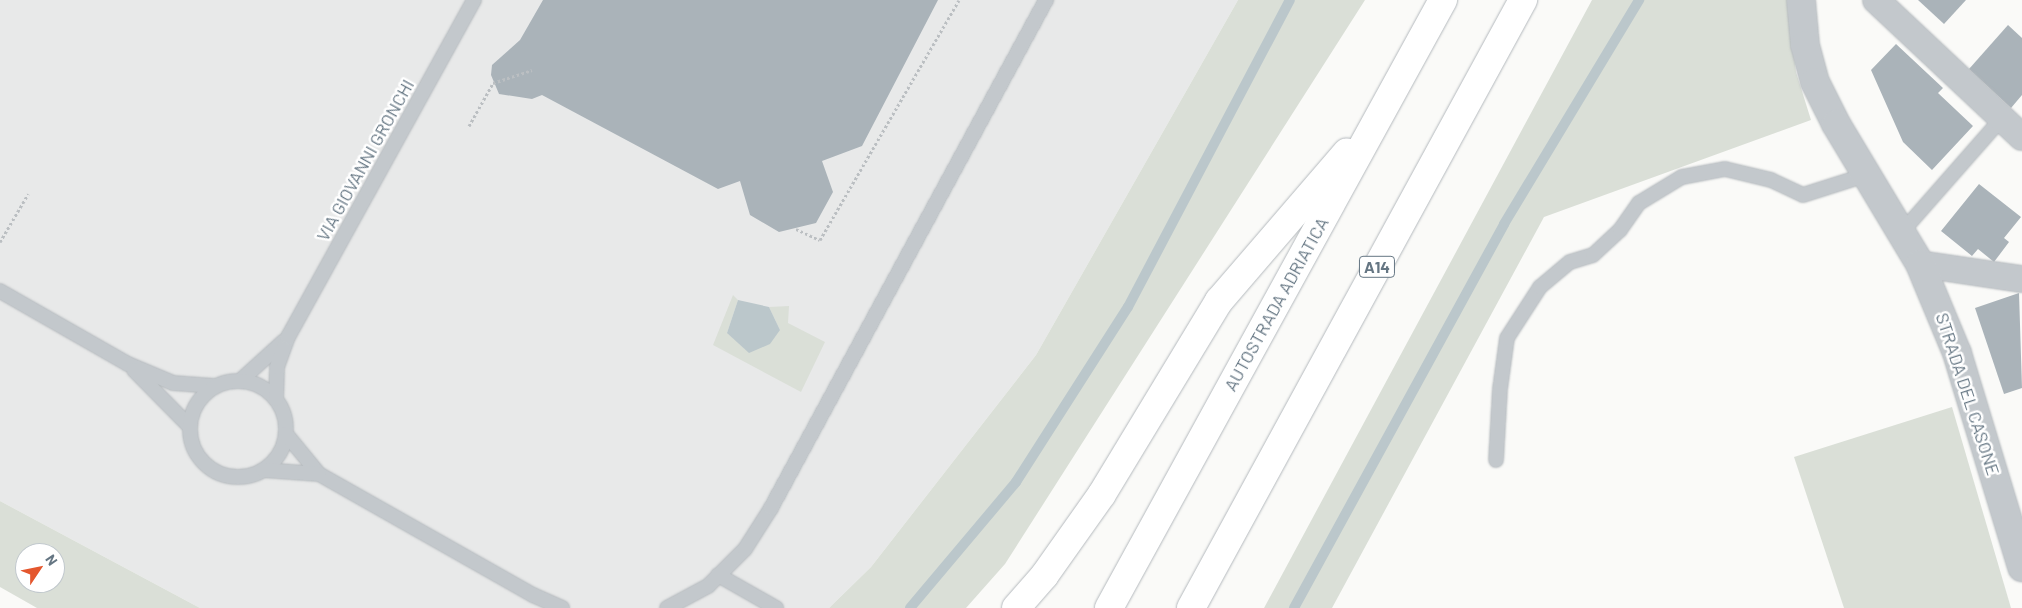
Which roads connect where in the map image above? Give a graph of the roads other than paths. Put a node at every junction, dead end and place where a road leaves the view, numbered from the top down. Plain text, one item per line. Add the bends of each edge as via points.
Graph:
1 (474, 0) edge
2 (1046, 0) edge
3 (1443, 0) edge
4 (1523, 0) edge
5 (1801, 0) edge
6 (1813, 0) edge
7 (1876, 0) edge
8 (1384, 109) junction
9 (2002, 118) junction
10 (1836, 124) junction
11 (2022, 138) edge
12 (1866, 175) junction
13 (1901, 233) junction
14 (1920, 264) junction
15 (2022, 279) edge
16 (0, 291) edge
17 (288, 337) junction
18 (128, 364) junction
19 (241, 380) junction
20 (214, 386) junction
21 (276, 398) junction
22 (189, 426) junction
23 (286, 434) junction
24 (1496, 460) dead end
25 (263, 470) junction
26 (319, 474) junction
27 (2022, 567) edge
28 (718, 575) junction
29 (562, 608) edge
30 (667, 608) edge
31 (776, 608) edge
32 (1016, 608) edge
33 (1109, 608) edge
34 (1191, 608) edge

1 - 17 lane, VIA GIOVANNI GRONCHI
2 - 28 lane via 771,508 745,549
3 - 8 highway, AUTOSTRADA ADRIATICA
4 - 34 highway, A14
5 - 10 street, STRADA DEL CASONE via 1810,64
6 - 10 street, STRADA DEL CASONE via 1816,46
7 - 9 street
8 - 32 highway via 1219,301 1102,494 1044,576
8 - 33 highway, AUTOSTRADA ADRIATICA
9 - 11 street
9 - 13 lane
10 - 12 street, STRADA DEL CASONE
12 - 13 street, STRADA DEL CASONE
12 - 24 lane via 1803,195 1771,180 1725,169 1682,178 1639,203 1620,230 1593,255 1570,262 1540,287 1507,338
13 - 14 street, STRADA DEL CASONE
14 - 15 street
14 - 27 street, STRADA DEL CASONE via 1957,353
16 - 18 lane
17 - 19 lane, VIA GIOVANNI GRONCHI
17 - 21 lane, VIA GIOVANNI GRONCHI via 277,367
18 - 20 lane via 173,383
18 - 22 lane
19 - 20 lane
19 - 21 lane via 266,389
20 - 22 lane via 193,410
21 - 23 lane via 282,409
22 - 25 lane via 196,454 218,473 233,477
23 - 25 lane via 275,461
23 - 26 lane
25 - 26 lane
26 - 29 lane via 533,596
28 - 30 lane via 708,586
28 - 31 lane

